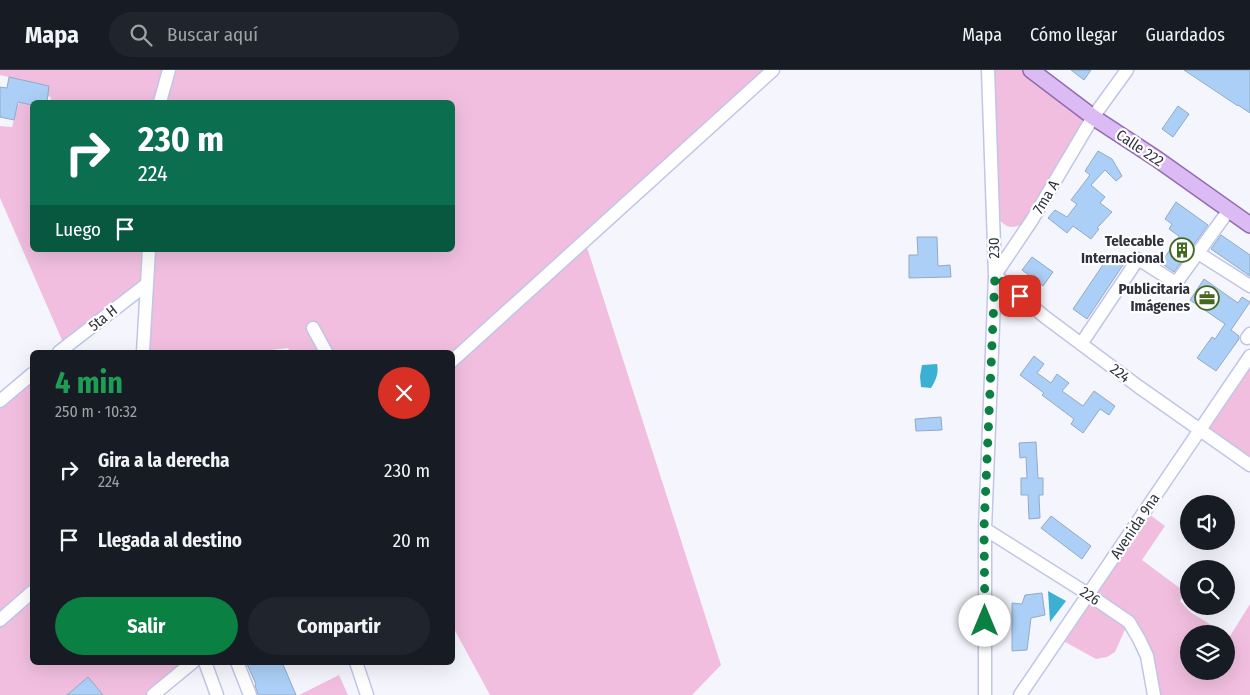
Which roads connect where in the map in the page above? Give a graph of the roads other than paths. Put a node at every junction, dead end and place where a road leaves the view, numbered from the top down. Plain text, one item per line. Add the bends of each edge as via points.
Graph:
1 (169, 70) edge
2 (773, 70) edge
3 (988, 70) edge
4 (1030, 70) edge
5 (1127, 70) edge
6 (161, 100) edge
7 (1093, 117) junction
8 (1229, 210) junction
9 (1250, 225) edge
10 (149, 252) edge
11 (1198, 253) junction
12 (995, 275) junction
13 (147, 284) junction
14 (1250, 286) edge
15 (313, 328) dead end
16 (1081, 344) junction
17 (65, 350) edge
18 (143, 350) edge
19 (325, 350) edge
20 (1250, 356) edge
21 (455, 358) edge
22 (30, 376) edge
23 (0, 401) edge
24 (1200, 430) junction
25 (1250, 465) edge
26 (984, 529) junction
27 (30, 594) edge
28 (1088, 594) junction
29 (0, 620) edge
30 (189, 665) edge
31 (206, 665) edge
32 (238, 665) edge
33 (357, 665) edge
34 (153, 695) edge
35 (217, 695) edge
36 (250, 695) edge
37 (367, 695) edge
38 (985, 695) edge
39 (1020, 695) edge
40 (1154, 695) edge

1 - 6 street
2 - 21 street
3 - 12 street, 230
4 - 7 main road, Calle 222
5 - 7 street, 7ma A
7 - 8 main road, Calle 222
7 - 12 street, 7ma A
8 - 9 main road, Calle 222
8 - 11 street
10 - 13 street
11 - 14 street
11 - 16 street via 1176,283 1138,259
12 - 16 street, 224
12 - 26 street, 230
13 - 17 street, 5ta H
13 - 18 street
15 - 19 street
16 - 24 street, 224
20 - 24 street, Avenida 9na
22 - 23 street
24 - 25 street, 224
24 - 28 street, Avenida 9na
26 - 28 street, 226
26 - 38 street, 230
27 - 29 street
28 - 39 street, Avenida 9na
28 - 40 street, 226 via 1129,622 1146,656
30 - 34 street
31 - 35 street
32 - 36 street
33 - 37 street

